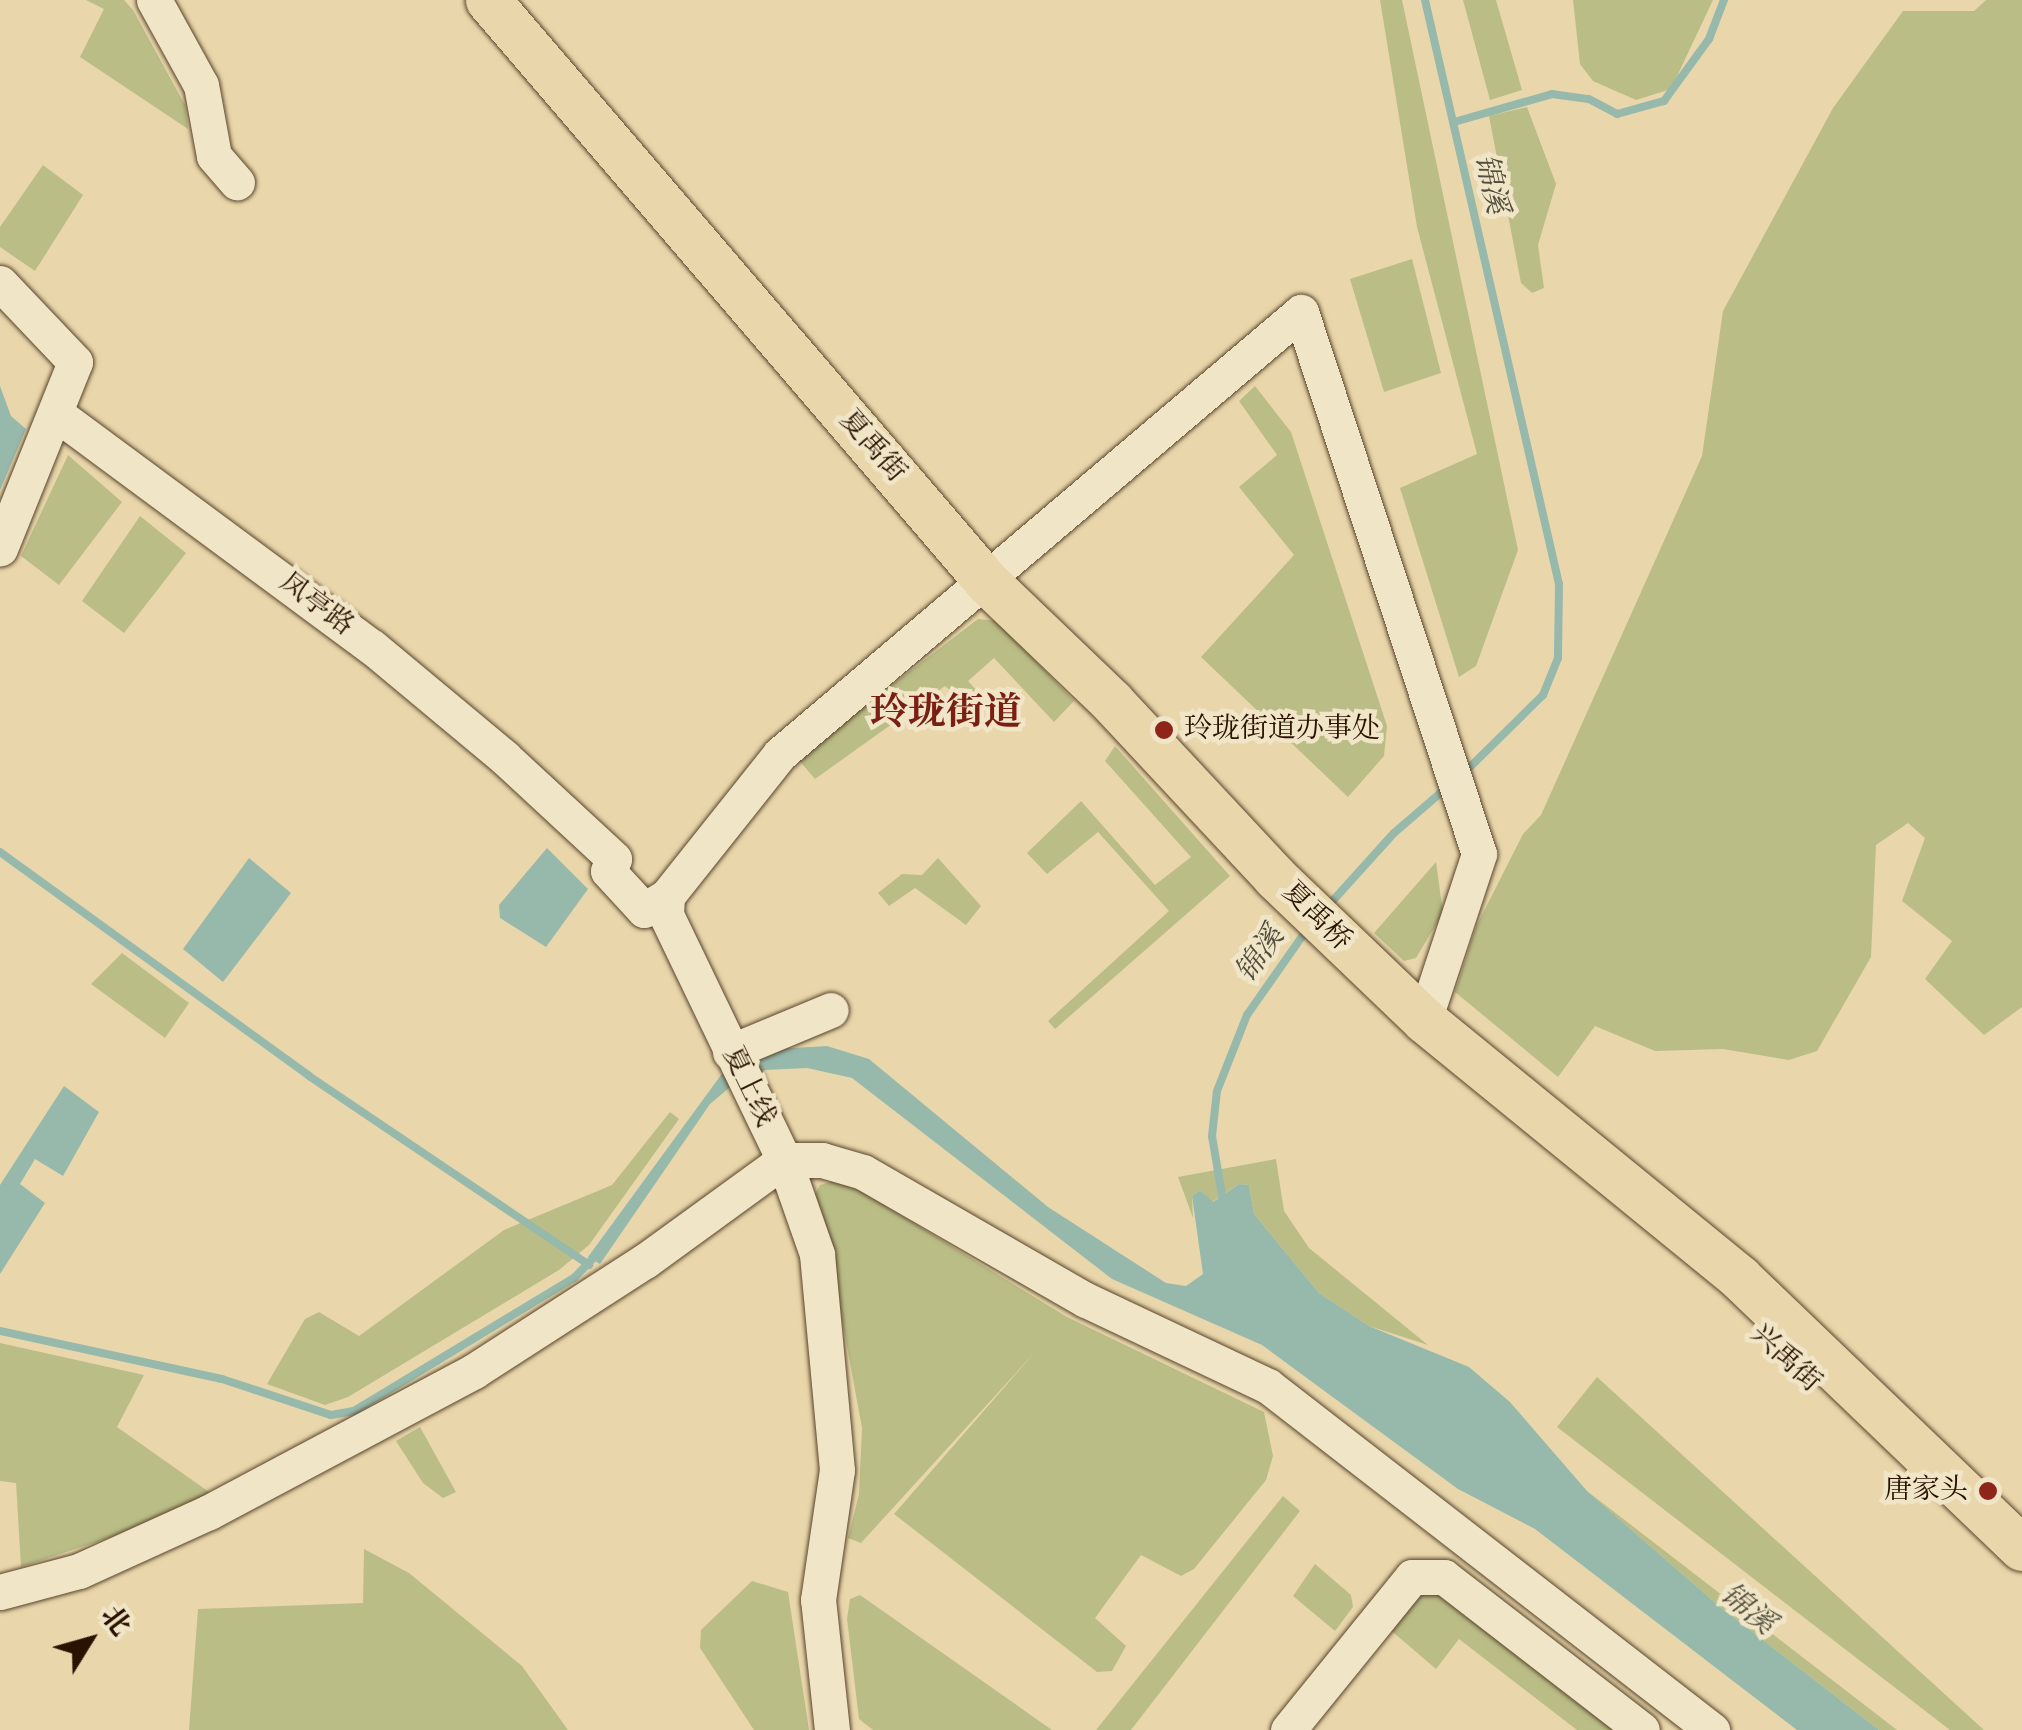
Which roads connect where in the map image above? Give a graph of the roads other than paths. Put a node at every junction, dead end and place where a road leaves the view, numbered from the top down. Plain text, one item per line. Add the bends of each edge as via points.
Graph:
1 (154, 0) edge
2 (488, 0) edge
3 (237, 182) dead end
4 (0, 283) edge
5 (58, 415) junction
6 (0, 549) edge
7 (987, 582) junction
8 (1275, 877) joint
9 (667, 896) junction
10 (831, 1010) dead end
11 (1424, 1020) junction
12 (730, 1052) junction
13 (1556, 1126) junction
14 (784, 1160) junction
15 (2022, 1548) edge
16 (2022, 1583) edge
17 (0, 1592) edge
18 (832, 1730) edge
19 (1288, 1730) edge
20 (1642, 1730) edge
21 (1712, 1730) edge

1 - 3 street via 201,85 214,156
2 - 7 main road, 夏禹街
4 - 5 street via 75,362
5 - 6 street
5 - 9 street, 凤亭路 via 372,647 504,757 614,860 608,871 644,910
7 - 8 main road, 夏禹街 via 1112,702
7 - 9 street via 880,663 780,754
7 - 11 street via 1300,312 1479,854
8 - 11 main road, 夏禹桥
9 - 12 street, 夏上线 via 666,915
10 - 12 street
11 - 13 main road, 兴禹街
12 - 14 street, 夏上线
13 - 15 main road, 兴禹街 via 1740,1278
13 - 16 main road, 兴禹街 via 1716,1294
14 - 17 street via 645,1261 474,1371 114,1557
14 - 18 street, 夏上线 via 817,1254 832,1363 837,1470 818,1600
14 - 21 street via 822,1160 863,1172 1086,1300 1268,1386
19 - 20 street via 1412,1577 1444,1576

